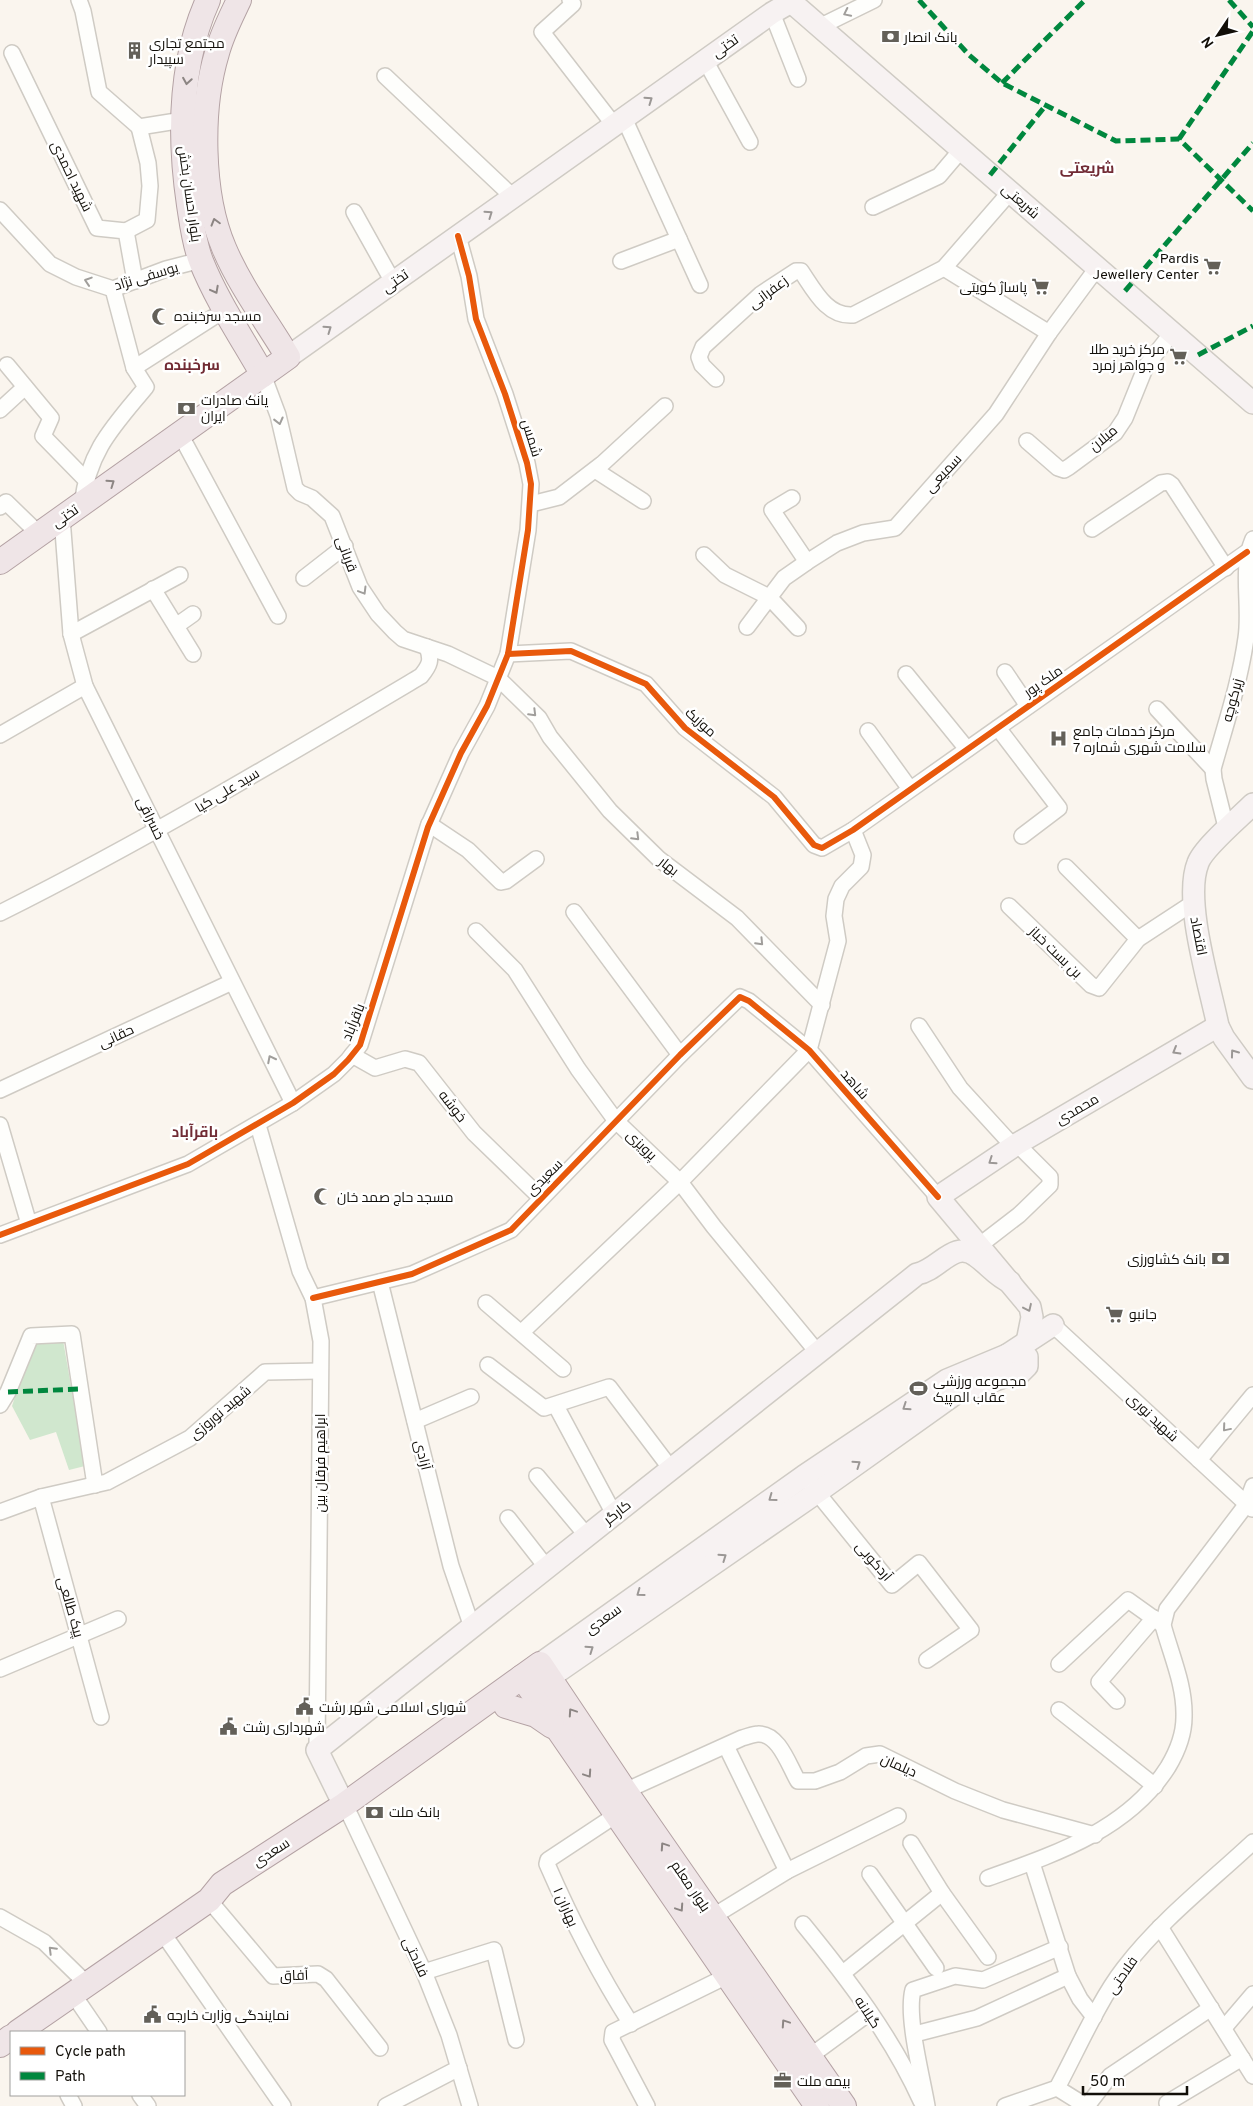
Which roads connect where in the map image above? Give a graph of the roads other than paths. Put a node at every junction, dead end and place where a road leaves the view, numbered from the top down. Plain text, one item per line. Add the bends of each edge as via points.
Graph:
1 (79, 0) edge
2 (208, 0) edge
3 (239, 0) edge
4 (874, 0) edge
5 (790, 1) edge
6 (571, 2) edge
7 (772, 13) junction
8 (820, 27) junction
9 (12, 53) dead end
10 (705, 60) junction
11 (385, 76) dead end
12 (798, 79) dead end
13 (183, 120) junction
14 (619, 121) junction
15 (139, 127) junction
16 (750, 142) dead end
17 (961, 150) junction
18 (1010, 192) junction
19 (513, 197) junction
20 (873, 207) dead end
21 (0, 210) edge
22 (354, 212) dead end
23 (126, 231) junction
24 (458, 236) junction
25 (679, 238) junction
26 (201, 260) junction
27 (621, 260) dead end
28 (944, 268) junction
29 (1098, 268) junction
30 (135, 282) junction
31 (394, 282) junction
32 (700, 285) dead end
33 (113, 289) junction
34 (261, 312) junction
35 (212, 318) dead end
36 (237, 330) junction
37 (1049, 333) junction
38 (1172, 333) junction
39 (288, 357) junction
40 (7, 365) dead end
41 (134, 368) junction
42 (263, 375) junction
43 (716, 379) dead end
44 (25, 387) junction
45 (1253, 403) edge
46 (665, 406) dead end
47 (0, 410) edge
48 (180, 434) junction
49 (1027, 441) dead end
50 (595, 470) junction
51 (85, 479) junction
52 (792, 498) dead end
53 (643, 501) dead end
54 (82, 504) junction
55 (531, 504) junction
56 (3, 505) edge
57 (62, 518) junction
58 (1092, 529) dead end
59 (39, 534) junction
60 (345, 546) junction
61 (1250, 546) edge
62 (704, 555) dead end
63 (0, 562) edge
64 (807, 562) junction
65 (1226, 568) junction
66 (180, 575) dead end
67 (304, 578) dead end
68 (153, 589) junction
69 (769, 597) junction
70 (193, 614) dead end
71 (278, 616) dead end
72 (176, 626) junction
73 (747, 627) dead end
74 (798, 628) dead end
75 (71, 634) junction
76 (427, 647) junction
77 (193, 654) dead end
78 (508, 654) junction
79 (1005, 672) dead end
80 (906, 674) dead end
81 (498, 678) junction
82 (85, 686) junction
83 (1028, 706) junction
84 (1157, 709) dead end
85 (998, 728) junction
86 (868, 731) dead end
87 (0, 735) edge
88 (967, 749) junction
89 (1214, 768) junction
90 (910, 789) junction
91 (1253, 804) edge
92 (430, 824) junction
93 (852, 830) junction
94 (1227, 830) junction
95 (157, 831) junction
96 (1022, 836) dead end
97 (536, 859) dead end
98 (1066, 867) dead end
99 (1193, 903) junction
100 (1009, 906) dead end
101 (574, 912) dead end
102 (0, 913) edge
103 (476, 931) dead end
104 (1138, 939) junction
105 (232, 982) junction
106 (745, 998) joint
107 (822, 1006) junction
108 (919, 1026) dead end
109 (1218, 1026) junction
110 (809, 1050) junction
111 (352, 1055) junction
112 (680, 1055) junction
113 (1253, 1078) edge
114 (0, 1090) edge
115 (293, 1103) junction
116 (616, 1121) junction
117 (258, 1125) junction
118 (1, 1134) edge
119 (1015, 1145) junction
120 (680, 1182) junction
121 (938, 1197) junction
122 (541, 1198) junction
123 (29, 1224) junction
124 (964, 1226) junction
125 (0, 1235) edge
126 (980, 1245) junction
127 (917, 1274) junction
128 (380, 1282) junction
129 (1010, 1282) junction
130 (313, 1298) junction
131 (486, 1303) dead end
132 (1053, 1325) joint
133 (522, 1332) junction
134 (818, 1353) junction
135 (1018, 1358) junction
136 (488, 1365) dead end
137 (563, 1369) dead end
138 (320, 1371) junction
139 (1253, 1395) edge
140 (471, 1398) dead end
141 (0, 1405) edge
142 (556, 1406) junction
143 (415, 1421) junction
144 (1199, 1460) junction
145 (671, 1470) junction
146 (537, 1476) dead end
147 (804, 1476) junction
148 (95, 1485) junction
149 (1253, 1486) edge
150 (816, 1493) junction
151 (41, 1497) junction
152 (1249, 1507) edge
153 (0, 1512) edge
154 (614, 1514) junction
155 (508, 1518) dead end
156 (587, 1536) junction
157 (547, 1568) junction
158 (118, 1620) dead end
159 (1158, 1622) junction
160 (472, 1627) junction
161 (79, 1636) junction
162 (927, 1660) dead end
163 (1059, 1664) dead end
164 (0, 1670) edge
165 (536, 1677) junction
166 (1118, 1701) dead end
167 (506, 1706) junction
168 (1059, 1710) dead end
169 (101, 1717) dead end
170 (558, 1730) junction
171 (726, 1746) junction
172 (317, 1750) junction
173 (1155, 1786) junction
174 (625, 1791) junction
175 (346, 1809) junction
176 (616, 1815) junction
177 (898, 1816) dead end
178 (1095, 1835) junction
179 (1253, 1842) edge
180 (911, 1844) dead end
181 (1032, 1863) junction
182 (787, 1871) junction
183 (870, 1874) dead end
184 (988, 1878) dead end
185 (942, 1892) junction
186 (209, 1900) junction
187 (0, 1917) edge
188 (712, 1917) junction
189 (904, 1923) junction
190 (803, 1924) dead end
191 (1160, 1927) junction
192 (162, 1932) junction
193 (1060, 1947) junction
194 (988, 1957) dead end
195 (936, 1968) dead end
196 (424, 1972) junction
197 (843, 1973) junction
198 (727, 1976) junction
199 (1068, 1976) junction
200 (80, 1989) junction
201 (1253, 1994) edge
202 (1211, 2008) junction
203 (869, 2013) junction
204 (1094, 2017) junction
205 (630, 2024) junction
206 (1224, 2028) junction
207 (23, 2031) edge
208 (99, 2031) edge
209 (915, 2034) junction
210 (516, 2040) dead end
211 (380, 2048) dead end
212 (809, 2058) junction
213 (1242, 2058) junction
214 (459, 2068) junction
215 (1253, 2076) edge
216 (1057, 2088) junction
217 (1167, 2103) dead end
218 (283, 2106) edge
219 (386, 2106) edge
220 (470, 2106) edge
221 (647, 2106) edge
222 (818, 2106) edge
223 (844, 2106) edge
224 (923, 2106) edge
225 (928, 2106) edge
226 (1005, 2106) edge
227 (1086, 2106) edge

1 - 15 street via 99,92
2 -> 13 main road, بلوار احسان بخش via 192,43
34 -> 3 main road, بلوار احسان بخش via 225,249 211,206 206,175 216,53
4 -> 8 street
5 - 7 main road, تختی
5 - 8 main road, شریعتی
6 - 14 street via 542,32
7 - 10 main road, تختی
7 - 12 street
8 - 17 main road, شریعتی
9 - 23 street, شهید احمدی via 97,228
14 -> 10 main road, تختی
10 - 16 street
11 - 19 street
13 - 15 street
13 - 26 main road, بلوار احسان بخش via 184,173
14 - 19 main road, تختی
14 - 25 street
15 - 23 street via 149,171 147,220
17 - 18 main road, شریعتی
17 - 20 street via 939,176
18 - 28 street
18 - 29 main road, شریعتی
24 -> 19 main road, تختی
33 -> 21 street, یوسفی نژاد via 50,264
22 - 31 street
23 - 30 street
24 - 31 main road, تختی
24 - 55 street, شمس via 476,318 527,463
25 - 27 street
25 - 32 street
26 - 30 street, یوسفی نژاد via 166,269
26 -> 36 main road, بلوار احسان بخش
28 - 37 street
28 - 43 street, زعفرانی via 847,316 829,309 801,271 796,271 761,294 703,347 699,357 702,365
29 - 37 street, سمیعی
29 - 38 main road, شریعتی
30 - 33 street, یوسفی نژاد
39 -> 31 main road, تختی
33 - 41 street
34 - 36 main road via 262,322 257,331 247,334
34 - 39 main road, بلوار احسان بخش
35 - 41 street
36 - 42 main road, بلوار احسان بخش
37 - 64 street, سمیعی via 996,414 895,528 863,533 836,543
38 - 45 main road, شریعتی
38 - 49 street, میلان via 1146,366 1125,418 1115,432 1069,467 1064,470 1058,468
39 - 42 main road, تختی
40 - 44 street
41 - 51 street via 146,387 107,435
42 - 48 main road, تختی
42 -> 60 street, قربانی via 278,415 295,488 332,516
44 - 47 street
44 - 51 street via 51,418 43,436
46 - 50 street
54 -> 48 main road, تختی
48 - 71 street
50 - 53 street
50 - 55 street via 558,497
51 - 54 street
52 - 64 street via 772,510
54 - 57 main road, تختی
55 - 78 street, شمس
56 - 59 street
57 - 59 main road, تختی
57 - 75 street, خسراقی
58 - 65 street via 1161,483 1168,482
59 - 63 main road, تختی
60 - 67 street
60 -> 76 street, قربانی via 356,579 378,614 403,639
61 - 65 street, ملک پور
61 - 89 street, زیرکوچه via 1246,640
62 - 69 street via 725,575
64 - 69 street, سمیعی via 784,578
65 - 83 street, ملک پور
66 - 68 street
68 - 72 street
68 - 75 street
69 - 73 street, سمیعی
69 - 74 street
70 - 72 street
72 - 77 street
75 - 82 street, خسراقی
76 - 81 street, قربانی
76 - 95 street, سید علی کیا via 430,666 421,676
78 - 81 street, باقرآباد
78 - 93 street, موزیک via 571,651 637,679 654,692 685,728 774,798 814,845 822,848 830,845
79 - 83 street
80 - 88 street
81 - 92 street, باقرآباد
81 -> 107 street, بهار via 539,718 550,737 610,811 659,859 737,918
82 - 87 street
82 - 95 street, خسراقی
83 - 85 street, ملک پور
84 - 89 street
85 - 88 street, ملک پور
85 - 96 street via 1059,808
86 - 90 street
88 - 90 street, ملک پور
89 - 94 street, زیرکوچه
90 - 93 street, ملک پور
91 - 94 main road, اقتصاد
92 - 97 street via 468,850 501,882
92 - 111 street, باقرآباد via 367,1027
93 - 107 street via 863,855 860,867 842,886 836,898 834,916 838,941
94 - 99 main road, اقتصاد via 1198,863
95 - 102 street, سید علی کیا
95 - 105 street, خسراقی
98 - 104 street
99 - 104 street, بن بست خباز
99 - 109 main road, اقتصاد
100 - 104 street, بن بست خباز via 1091,985 1099,988
101 - 112 street
103 - 116 street, پرویزی via 515,970 578,1069
105 - 114 street, حقانی
115 -> 105 street, خسراقی
106 - 110 street, شاهد
106 - 112 street, سعیدی via 736,999
107 - 110 street
108 - 119 street via 960,1088
113 -> 109 main road, اقتصاد
109 -> 119 main road, محمدی
110 - 120 street
110 - 121 street, شاهد
111 - 115 street, باقرآباد via 334,1074
111 - 122 street, خوشه via 375,1068 406,1059 419,1063 474,1133
112 - 116 street, سعیدی
115 - 117 street, باقرآباد
116 - 120 street, پرویزی
116 - 122 street, سعیدی
117 - 123 street, باقرآباد via 188,1164
117 - 130 street, ابراهیم فرقان بین via 300,1271
118 - 123 street
119 -> 121 main road, محمدی
119 - 126 street via 1051,1180 1050,1185 1019,1215
120 - 133 street
120 - 134 street, پرویزی
121 - 124 main road, شاهد
122 - 128 street, سعیدی via 511,1230 412,1274
123 - 125 street, باقرآباد
124 - 126 main road, شاهد
124 - 127 main road via 920,1266
126 - 129 main road, شاهد
127 - 129 main road via 925,1273 958,1250 967,1250 997,1277
127 - 134 main road, کارگر
128 - 130 street, سعیدی
128 - 143 street, آزادی
129 -> 135 main road, شاهد via 1031,1311
130 - 138 street, ابراهیم فرقان بین via 321,1341
131 - 133 street
132 - 135 main road, سعدی
132 - 144 street, شهید نوری
133 - 137 street
134 - 145 main road, کارگر
135 -> 147 main road, سعدی via 947,1380
150 -> 135 main road, سعدی via 955,1394
136 - 142 street via 540,1406
138 - 148 street, شهید نوروزی via 266,1372 190,1438 108,1482
138 - 172 street, ابراهیم فرقان بین
139 -> 144 street
140 - 143 street
141 - 148 street via 31,1336 72,1334
142 - 145 street via 608,1387
142 - 154 street
143 - 160 street, آزادی via 451,1566
144 - 152 street, شهید نوری
145 - 154 main road, کارگر
146 - 156 street
147 - 150 street, آردکوبی
147 -> 165 main road, سعدی
148 - 151 street, شهید نوروزی
149 - 152 street
150 - 162 street, آردکوبی via 892,1585 919,1563 971,1630
165 -> 150 main road, سعدی
151 - 153 street, شهید نوروزی
151 - 161 street, پیک طالعی
152 - 159 street
154 - 156 main road, کارگر
155 - 157 street
156 - 157 main road, کارگر
157 - 160 main road, کارگر
158 - 161 street
159 - 163 street via 1128,1600
159 - 166 street via 1098,1682
159 - 173 street via 1183,1692 1184,1719 1177,1751
160 - 172 main road, کارگر
161 - 164 street
161 - 169 street, پیک طالعی
165 - 167 main road, سعدی
165 - 170 main road, بلوار معلم
174 -> 165 main road, بلوار معلم
165 - 175 main road, سعدی
167 - 170 main road via 536,1715
167 - 175 main road, سعدی
168 - 173 street
170 -> 176 main road, بلوار معلم
171 - 174 street, دیلمان
171 - 178 street, دیلمان via 758,1734 770,1736 798,1781 804,1782 840,1772 866,1756 880,1754 995,1807
171 - 182 street
172 - 175 main road, ابراهیم فرقان بین
173 - 178 street via 1130,1812
188 -> 174 main road, بلوار معلم
175 - 186 main road, سعدی via 222,1884
175 - 196 street, فلاحتی
176 -> 198 main road, بلوار معلم
176 - 205 street, بهاران ۱ via 548,1860 547,1864 574,1925
177 - 182 street
178 - 181 street
179 - 191 street, فلاحتی
180 - 185 street
181 - 184 street
181 - 193 street
182 - 188 street
183 - 189 street
185 - 189 street
185 - 194 street
186 - 192 main road, سعدی
186 - 211 street, آفاق via 273,1976 318,1974 326,1979
200 -> 187 street via 44,1942
212 -> 188 main road, بلوار معلم
189 - 195 street
189 - 197 street
190 - 197 street, گیلانه
191 - 202 street
191 - 204 street, فلاحتی via 1123,1968
192 - 200 main road, سعدی
192 - 218 street
193 - 199 street
193 - 209 street via 983,1980 955,1976 914,1990 910,2000
196 - 210 street via 494,1950
196 - 214 street, فلاحتی
197 - 203 street, گیلانه
198 - 205 street
198 - 222 main road, بلوار معلم
199 - 204 street
199 - 209 street via 977,2018
200 - 207 main road, سعدی
200 - 208 street
201 - 206 street
202 - 206 street
202 - 227 street via 1110,2076
203 - 212 street
203 - 224 street, گیلانه via 907,2071
204 - 216 street, فلاحتی
205 - 221 street via 611,2035
206 - 213 street
209 - 225 street
212 - 223 main road, بلوار معلم
213 - 215 street
213 - 217 street
214 - 219 street
214 - 220 street, فلاحتی
216 - 226 street
216 - 227 street

